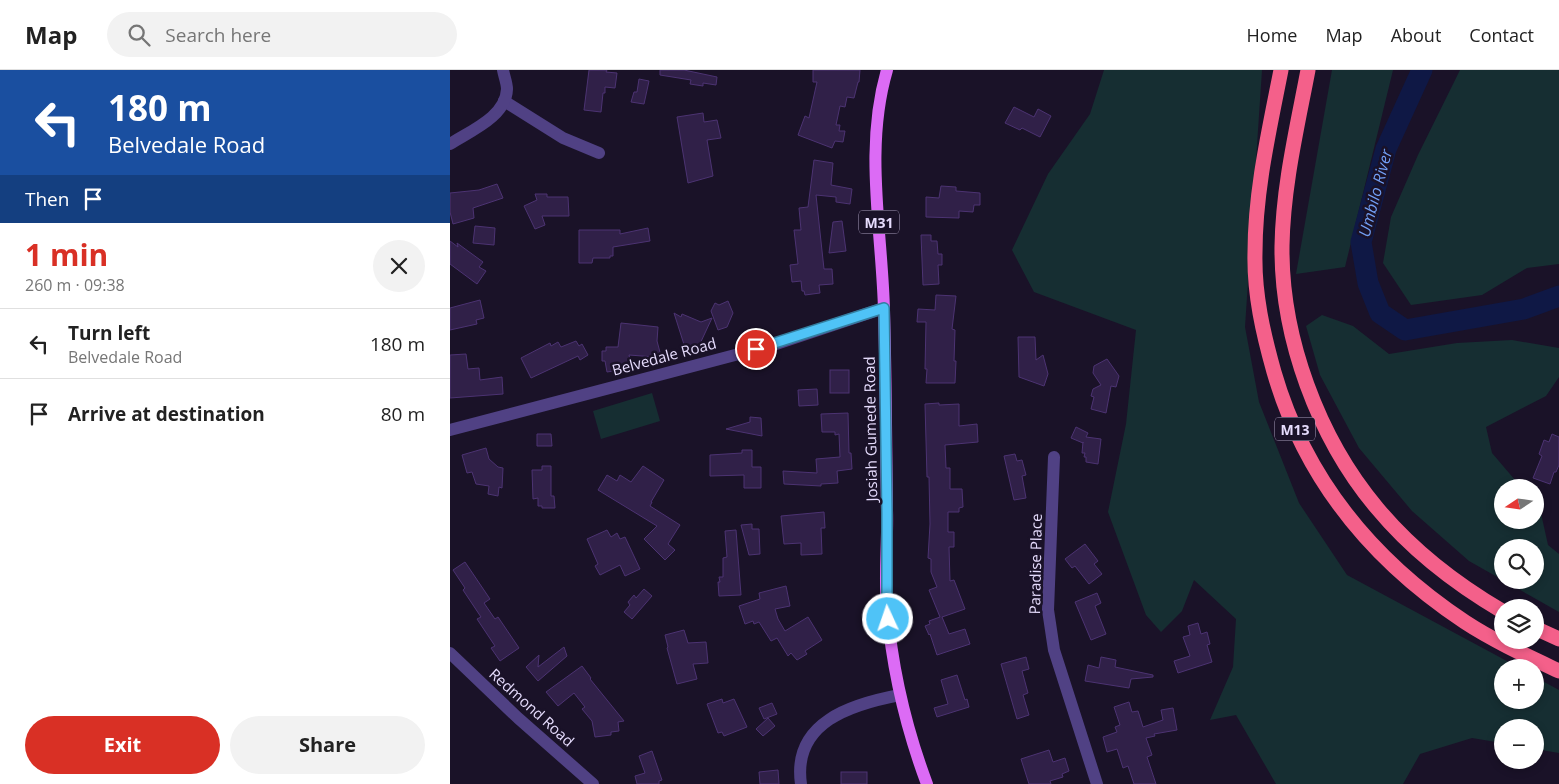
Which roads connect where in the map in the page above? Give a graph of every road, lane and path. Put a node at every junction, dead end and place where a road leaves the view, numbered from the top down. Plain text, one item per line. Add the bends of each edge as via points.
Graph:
1 (503, 70) edge
2 (886, 70) edge
3 (1281, 70) edge
4 (1308, 70) edge
5 (504, 101) junction
6 (450, 144) edge
7 (599, 153) dead end
8 (884, 308) junction
9 (450, 430) edge
10 (1054, 457) dead end
11 (1494, 606) edge
12 (1544, 632) edge
13 (1559, 639) edge
14 (450, 654) edge
15 (1559, 671) edge
16 (900, 695) junction
17 (593, 784) edge
18 (801, 784) edge
19 (927, 784) edge
20 (1097, 784) edge

1 - 5 street via 507,90
2 - 8 main road, Josiah Gumede Road / M31 via 878,105 875,168
3 - 15 highway, M13 via 1263,158 1255,254 1264,340 1281,396 1296,430 1313,465 1345,514 1404,576 1467,623
4 - 11 highway, M13 via 1284,205 1282,248 1289,321 1301,368 1333,442 1376,508 1442,570
5 - 6 street via 494,116
5 - 7 street via 563,138
8 - 9 street, Belvedale Road via 773,345
8 - 16 main road, Josiah Gumede Road / M31 via 887,606
10 - 20 street, Paradise Place via 1048,610 1054,650
12 - 13 highway
14 - 17 street, Redmond Road
16 - 18 street via 843,711 823,723 802,754
16 - 19 main road, Josiah Gumede Road / M31

